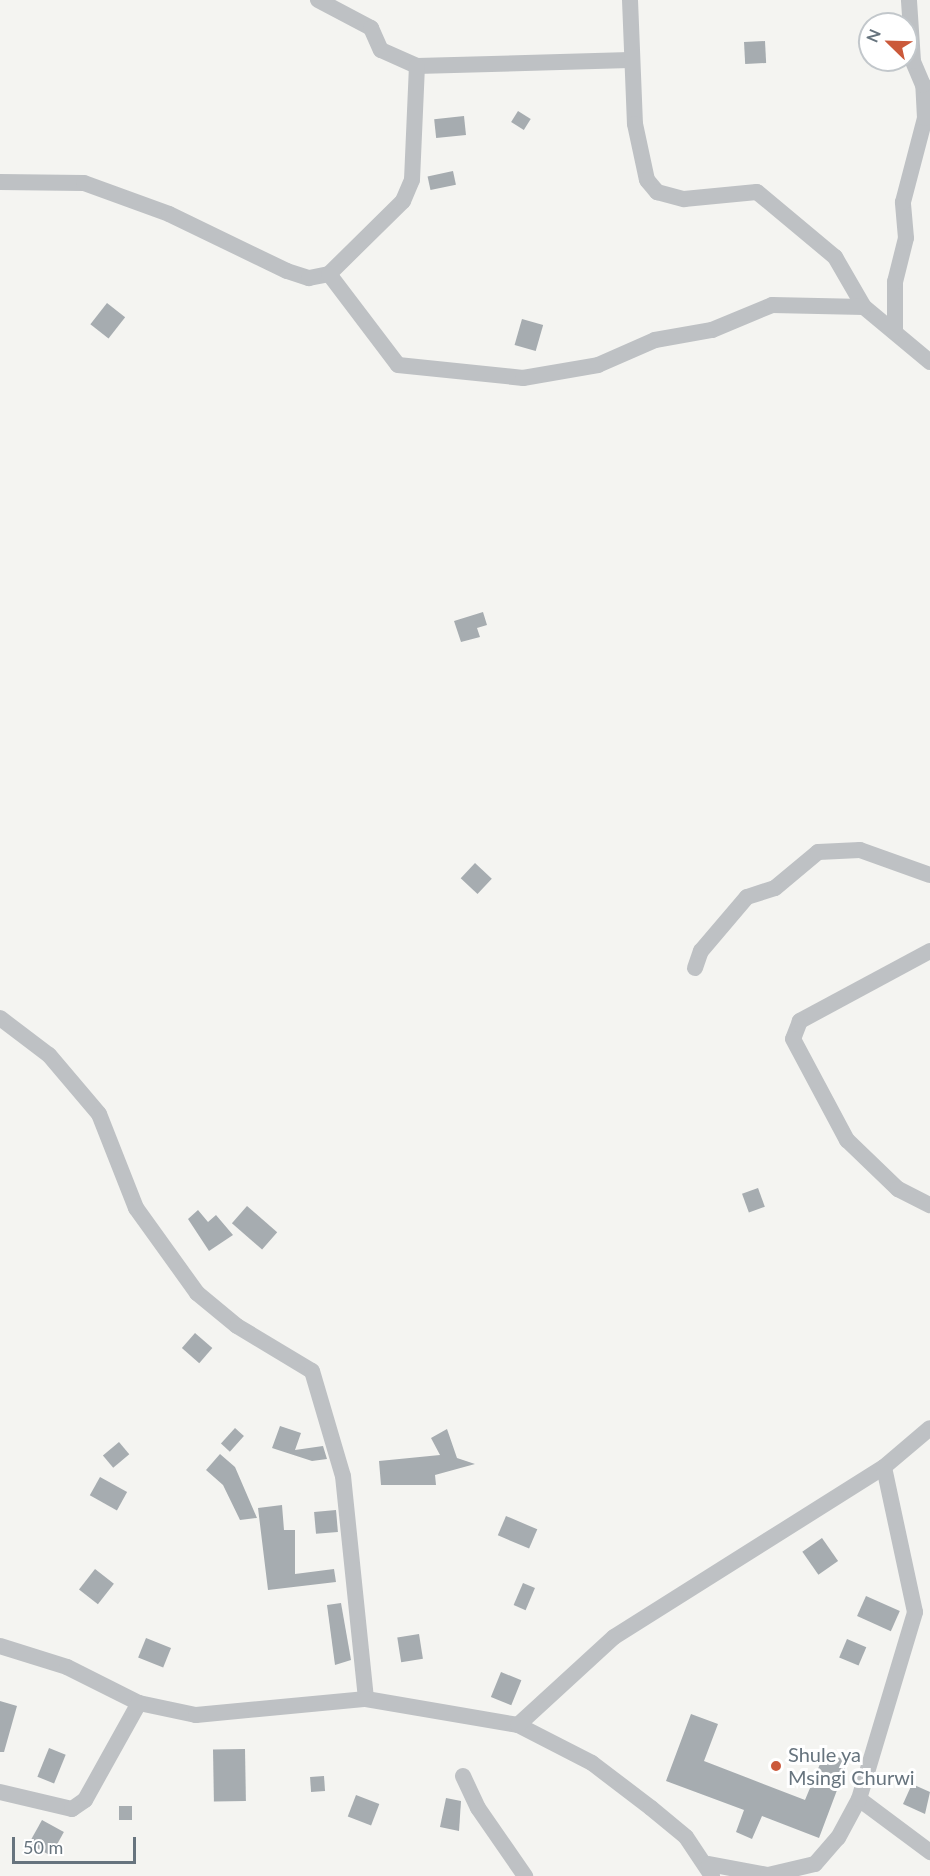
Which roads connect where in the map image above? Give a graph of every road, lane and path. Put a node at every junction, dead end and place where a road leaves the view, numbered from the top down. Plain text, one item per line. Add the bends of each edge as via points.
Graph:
1 (318, 0) edge
2 (630, 0) edge
3 (909, 0) edge
4 (630, 60) junction
5 (417, 66) junction
6 (0, 182) edge
7 (329, 274) junction
8 (864, 307) junction
9 (895, 332) junction
10 (930, 362) edge
11 (930, 875) edge
12 (930, 951) edge
13 (695, 968) dead end
14 (0, 1018) edge
15 (930, 1205) edge
16 (930, 1428) edge
17 (884, 1467) junction
18 (0, 1646) edge
19 (366, 1699) junction
20 (139, 1703) junction
21 (518, 1725) junction
22 (463, 1776) dead end
23 (0, 1792) edge
24 (859, 1799) junction
25 (930, 1852) edge
26 (710, 1870) edge
27 (525, 1876) edge

1 - 5 street via 371,28 381,50
2 - 4 street
3 - 9 street via 913,61 924,86 925,118 903,202 906,237 893,297
4 - 5 street
4 - 8 street via 635,124 647,180 657,192 684,199 758,192 835,257
5 - 7 street via 412,180 403,201
6 - 7 street via 84,183 169,214 287,272 309,279
7 - 8 street via 398,365 523,378 598,365 655,340 712,330 772,305
8 - 9 street
9 - 10 street
11 - 13 street via 860,850 818,852 775,888 747,897 701,951
12 - 15 street via 800,1021 793,1039 847,1140 890,1183
14 - 19 street via 49,1055 99,1114 136,1208 197,1293 237,1326 312,1371 343,1476
16 - 17 street
17 - 21 street via 614,1636
17 - 24 street via 915,1611
18 - 20 street via 67,1667
19 - 20 street via 196,1715
19 - 21 street
20 - 23 street via 85,1800 72,1809
21 - 26 street via 592,1763 686,1837
22 - 27 street via 477,1808
24 - 25 street
24 - 26 street via 838,1838 814,1864 768,1875

